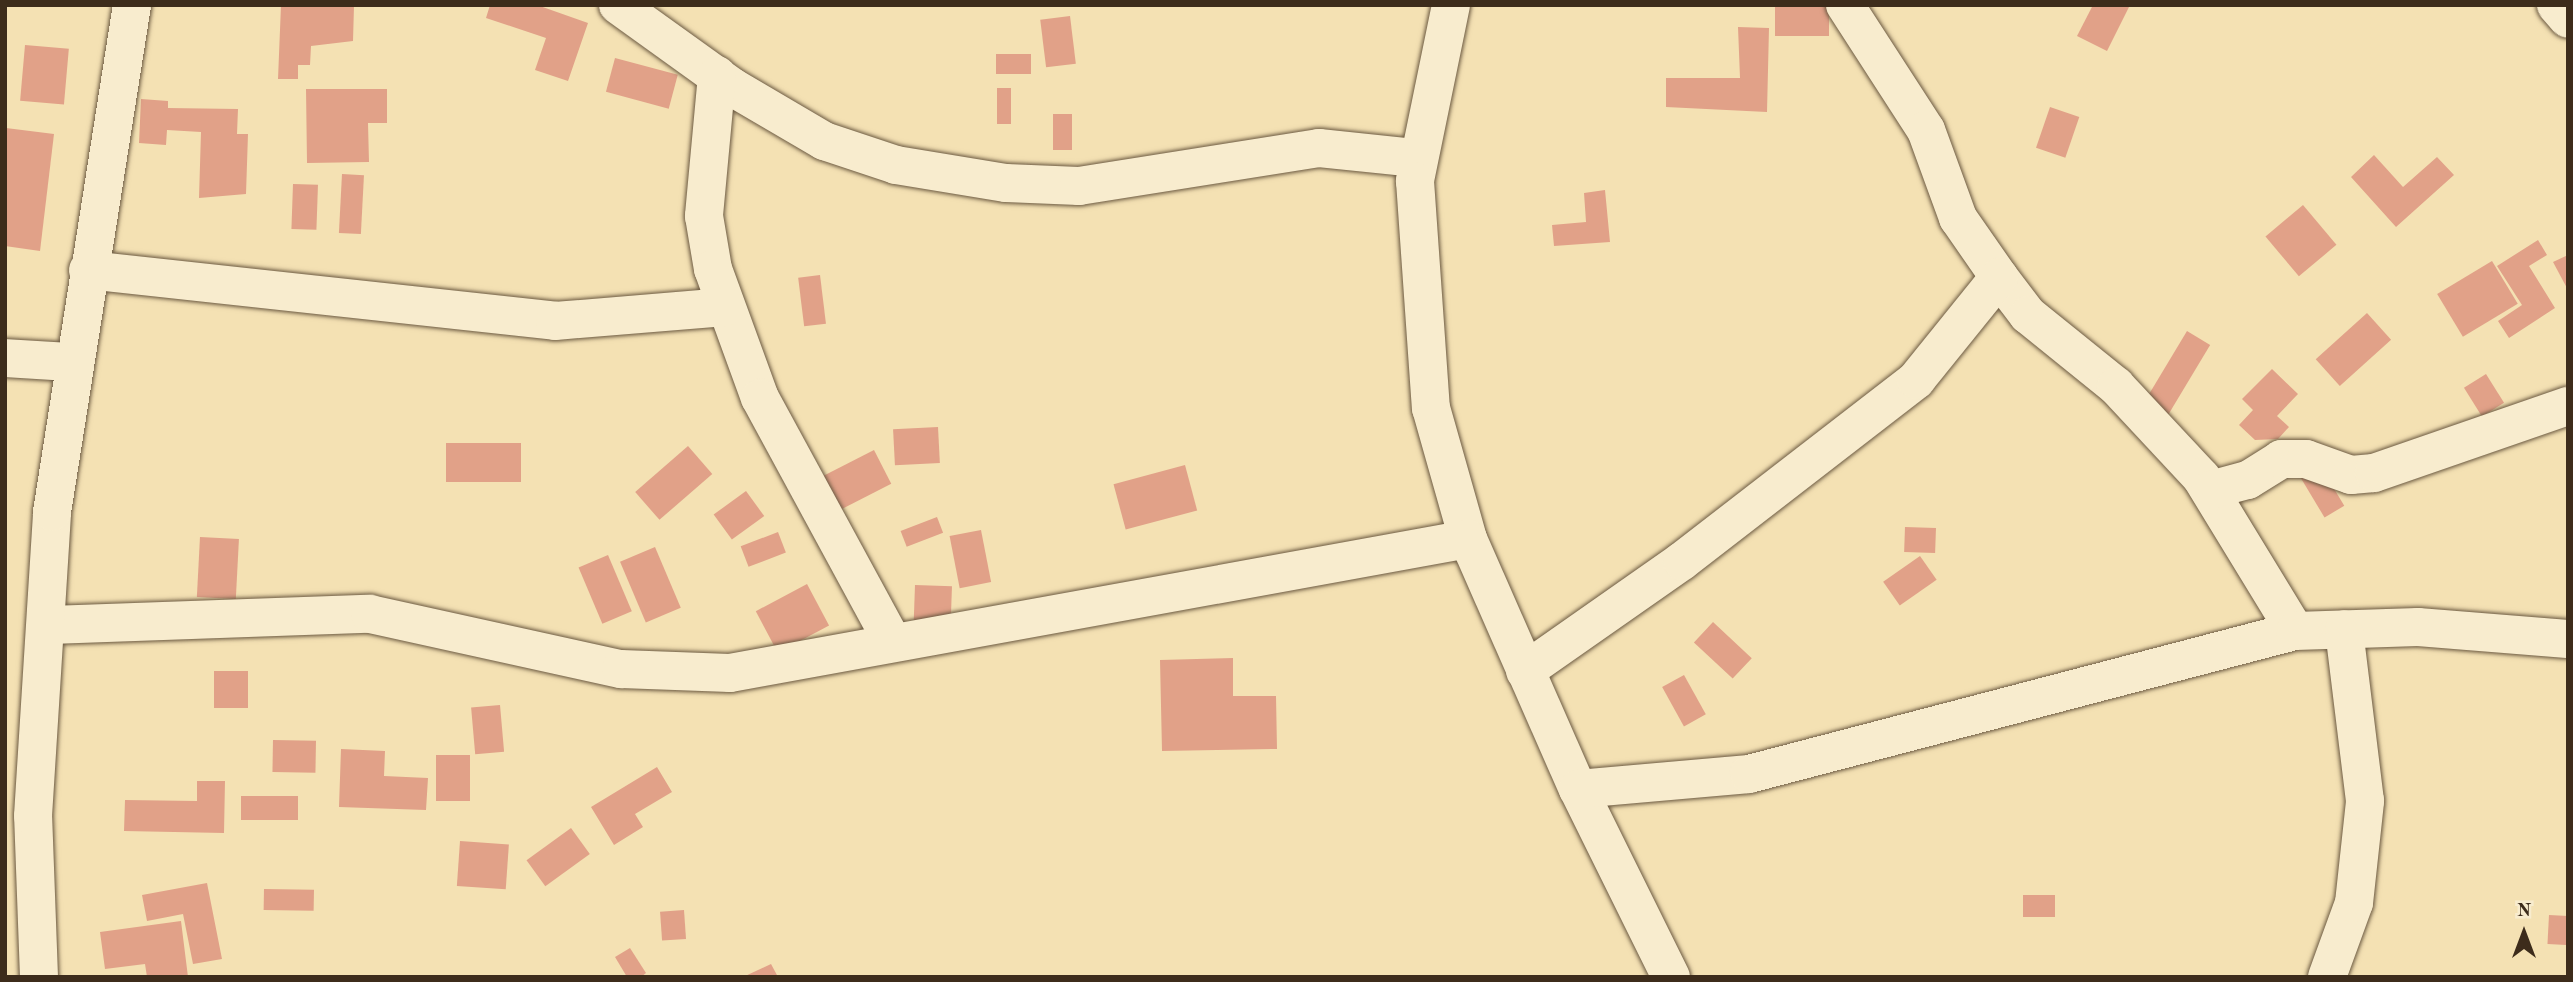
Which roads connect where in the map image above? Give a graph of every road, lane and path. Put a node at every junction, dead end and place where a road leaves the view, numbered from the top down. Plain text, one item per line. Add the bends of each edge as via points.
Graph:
1 (132, 5) edge
2 (618, 5) edge
3 (1451, 5) edge
4 (1845, 5) edge
5 (2556, 5) edge
6 (2568, 19) edge
7 (717, 75) junction
8 (1416, 158) junction
9 (88, 270) junction
10 (1999, 277) junction
11 (725, 307) junction
12 (5, 358) edge
13 (71, 362) junction
14 (2568, 406) edge
15 (2210, 490) junction
16 (1468, 539) junction
17 (48, 625) junction
18 (2344, 629) junction
19 (2295, 631) junction
20 (2568, 639) edge
21 (892, 641) junction
22 (1525, 671) junction
23 (1578, 789) junction
24 (39, 977) edge
25 (1671, 977) edge
26 (2327, 977) edge

1 - 9 street
2 - 7 street
3 - 8 street
4 - 10 street via 1926,130 1958,218
5 - 6 street
7 - 8 street via 824,141 864,157 1006,183 1079,186 1319,148
7 - 11 street via 704,216
8 - 16 street via 1431,408
9 - 11 street via 555,321
9 - 13 street
10 - 15 street via 2068,354 2139,409
10 - 22 street via 1916,380 1682,562
11 - 21 street via 760,398
12 - 13 street
13 - 17 street via 52,512
14 - 15 street via 2374,473 2351,475 2294,458
15 - 19 street
16 - 21 street
16 - 22 street
17 - 21 street via 370,614 621,669 730,673
17 - 24 street via 33,816
18 - 19 street
18 - 20 street
18 - 26 street via 2365,801 2354,903
19 - 23 street via 1749,774
22 - 23 street
23 - 25 street

